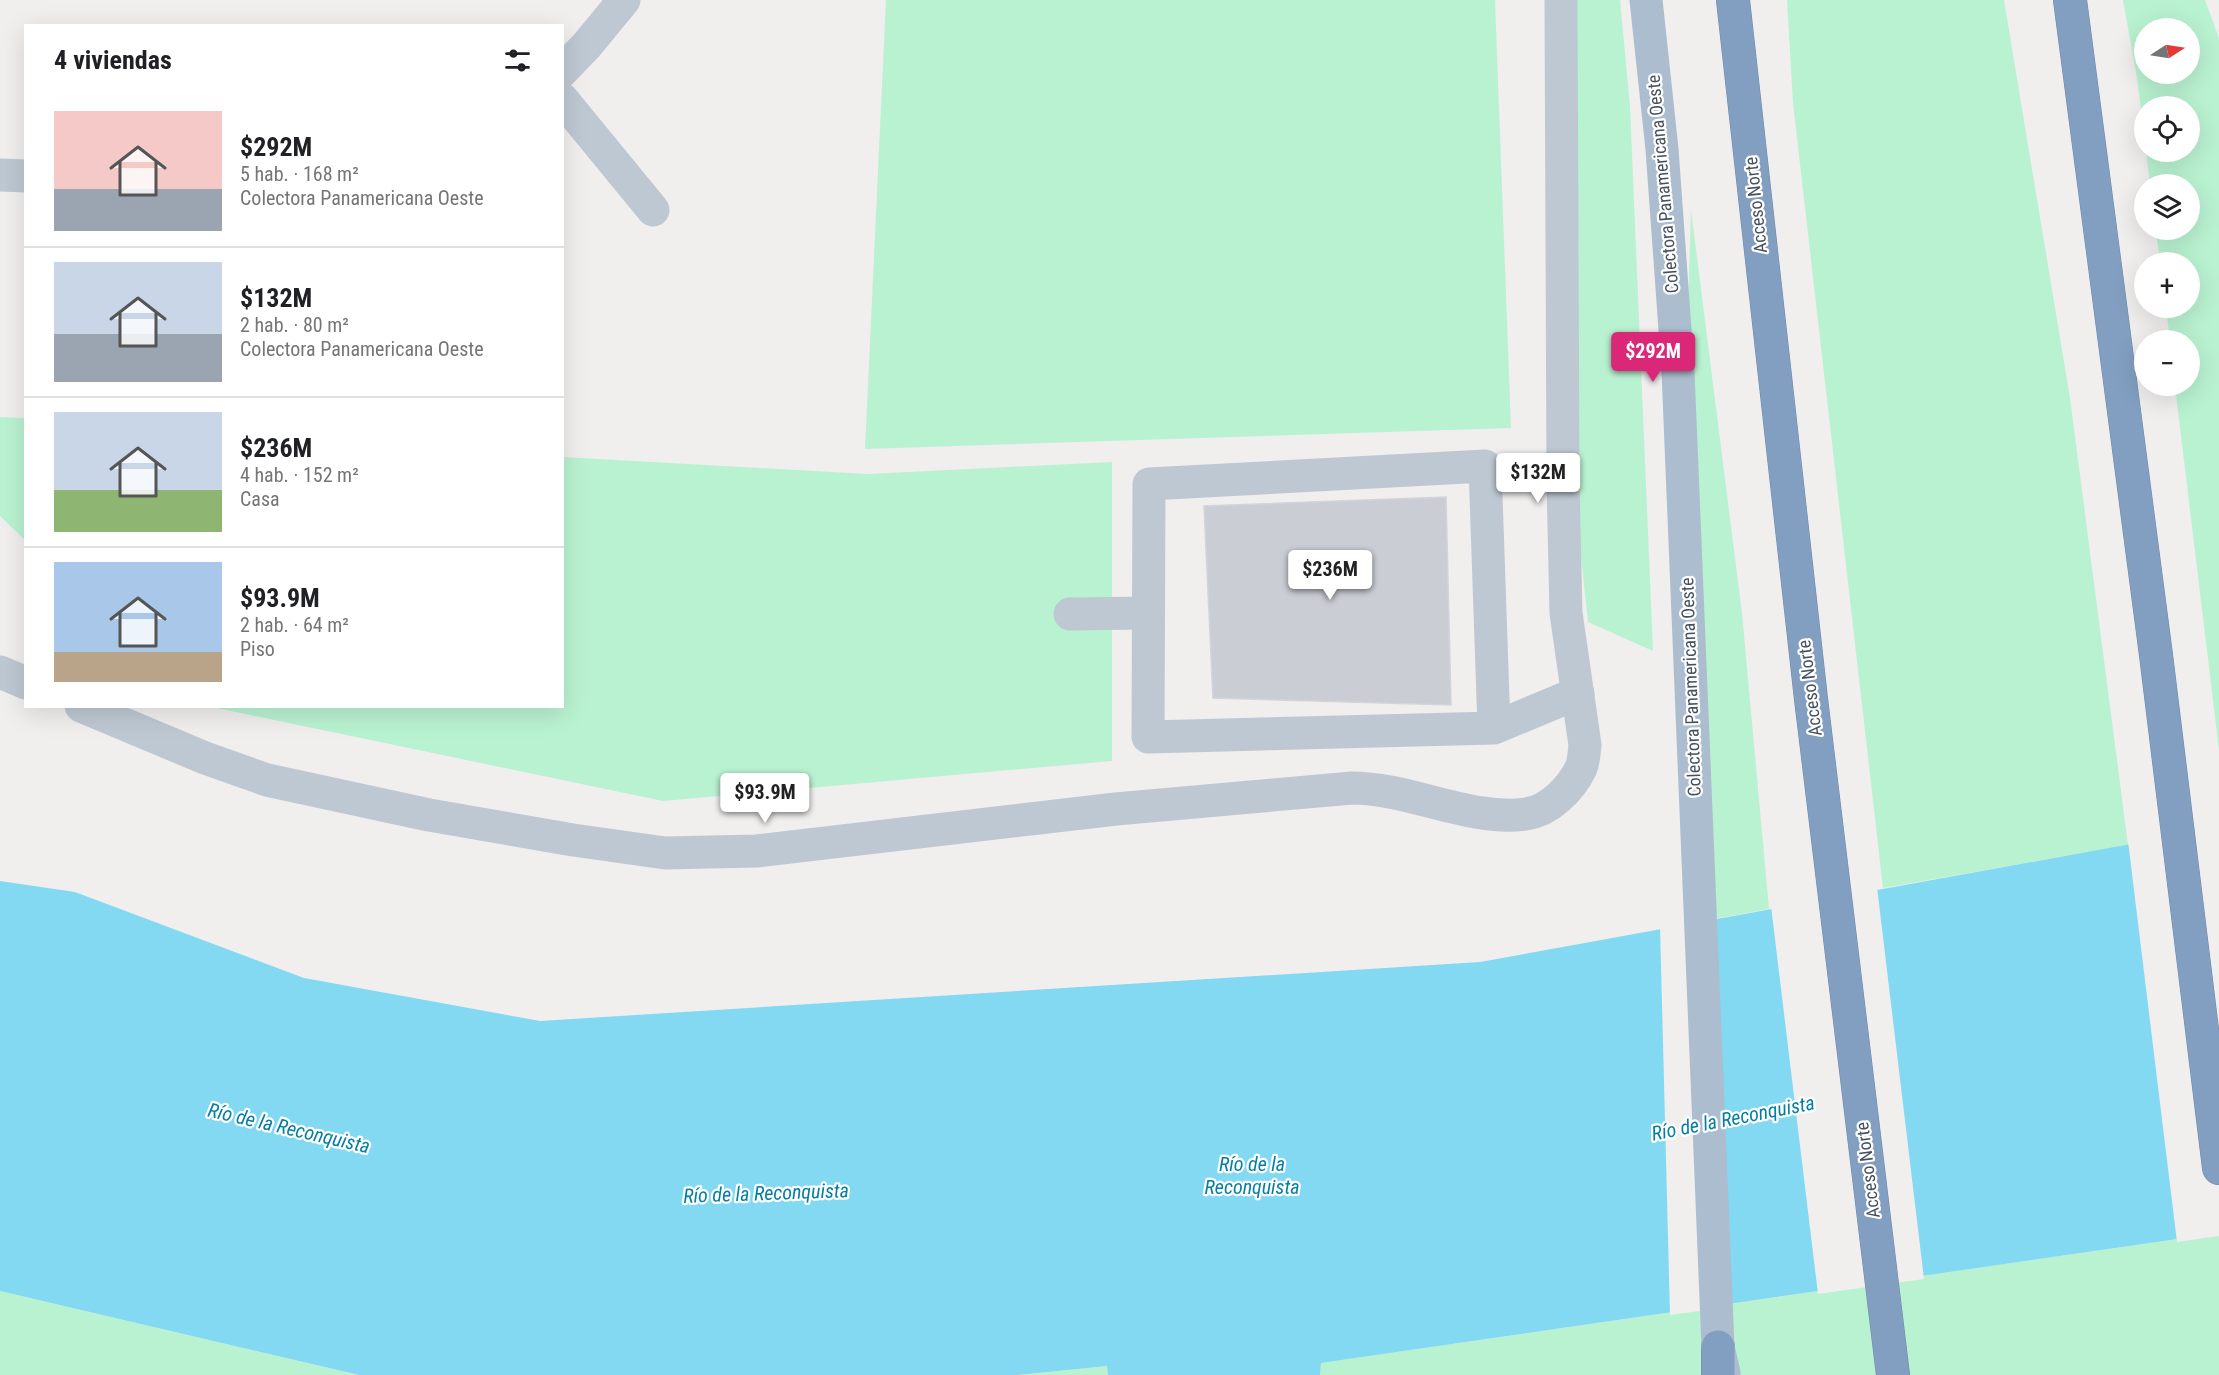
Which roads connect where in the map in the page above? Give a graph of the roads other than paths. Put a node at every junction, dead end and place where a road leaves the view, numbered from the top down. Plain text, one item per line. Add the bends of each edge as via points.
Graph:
1 (624, 0) edge
2 (1560, 0) edge
3 (1646, 0) edge
4 (1733, 0) edge
5 (2070, 0) edge
6 (564, 69) edge
7 (564, 101) edge
8 (0, 175) edge
9 (24, 176) edge
10 (652, 210) dead end
11 (1070, 614) dead end
12 (1148, 614) junction
13 (0, 672) edge
14 (24, 682) edge
15 (1578, 693) junction
16 (86, 708) edge
17 (1494, 728) junction
18 (2219, 1168) edge
19 (1720, 1366) edge
20 (1893, 1375) edge

1 - 6 street
2 - 15 street via 1562,471 1566,613
3 - 19 main road, Colectora Panamericana Oeste via 1662,149 1678,371
4 - 20 highway, Acceso Norte via 1811,699
5 - 18 highway
7 - 10 street
8 - 9 street
11 - 12 street
12 - 17 street via 1148,737
12 - 17 street via 1149,484 1485,466
13 - 14 street
15 - 16 street via 1585,745 1582,766 1560,796 1529,814 1494,814 1386,791 1352,788 1116,809 758,851 665,853 429,815 267,780
15 - 17 street

